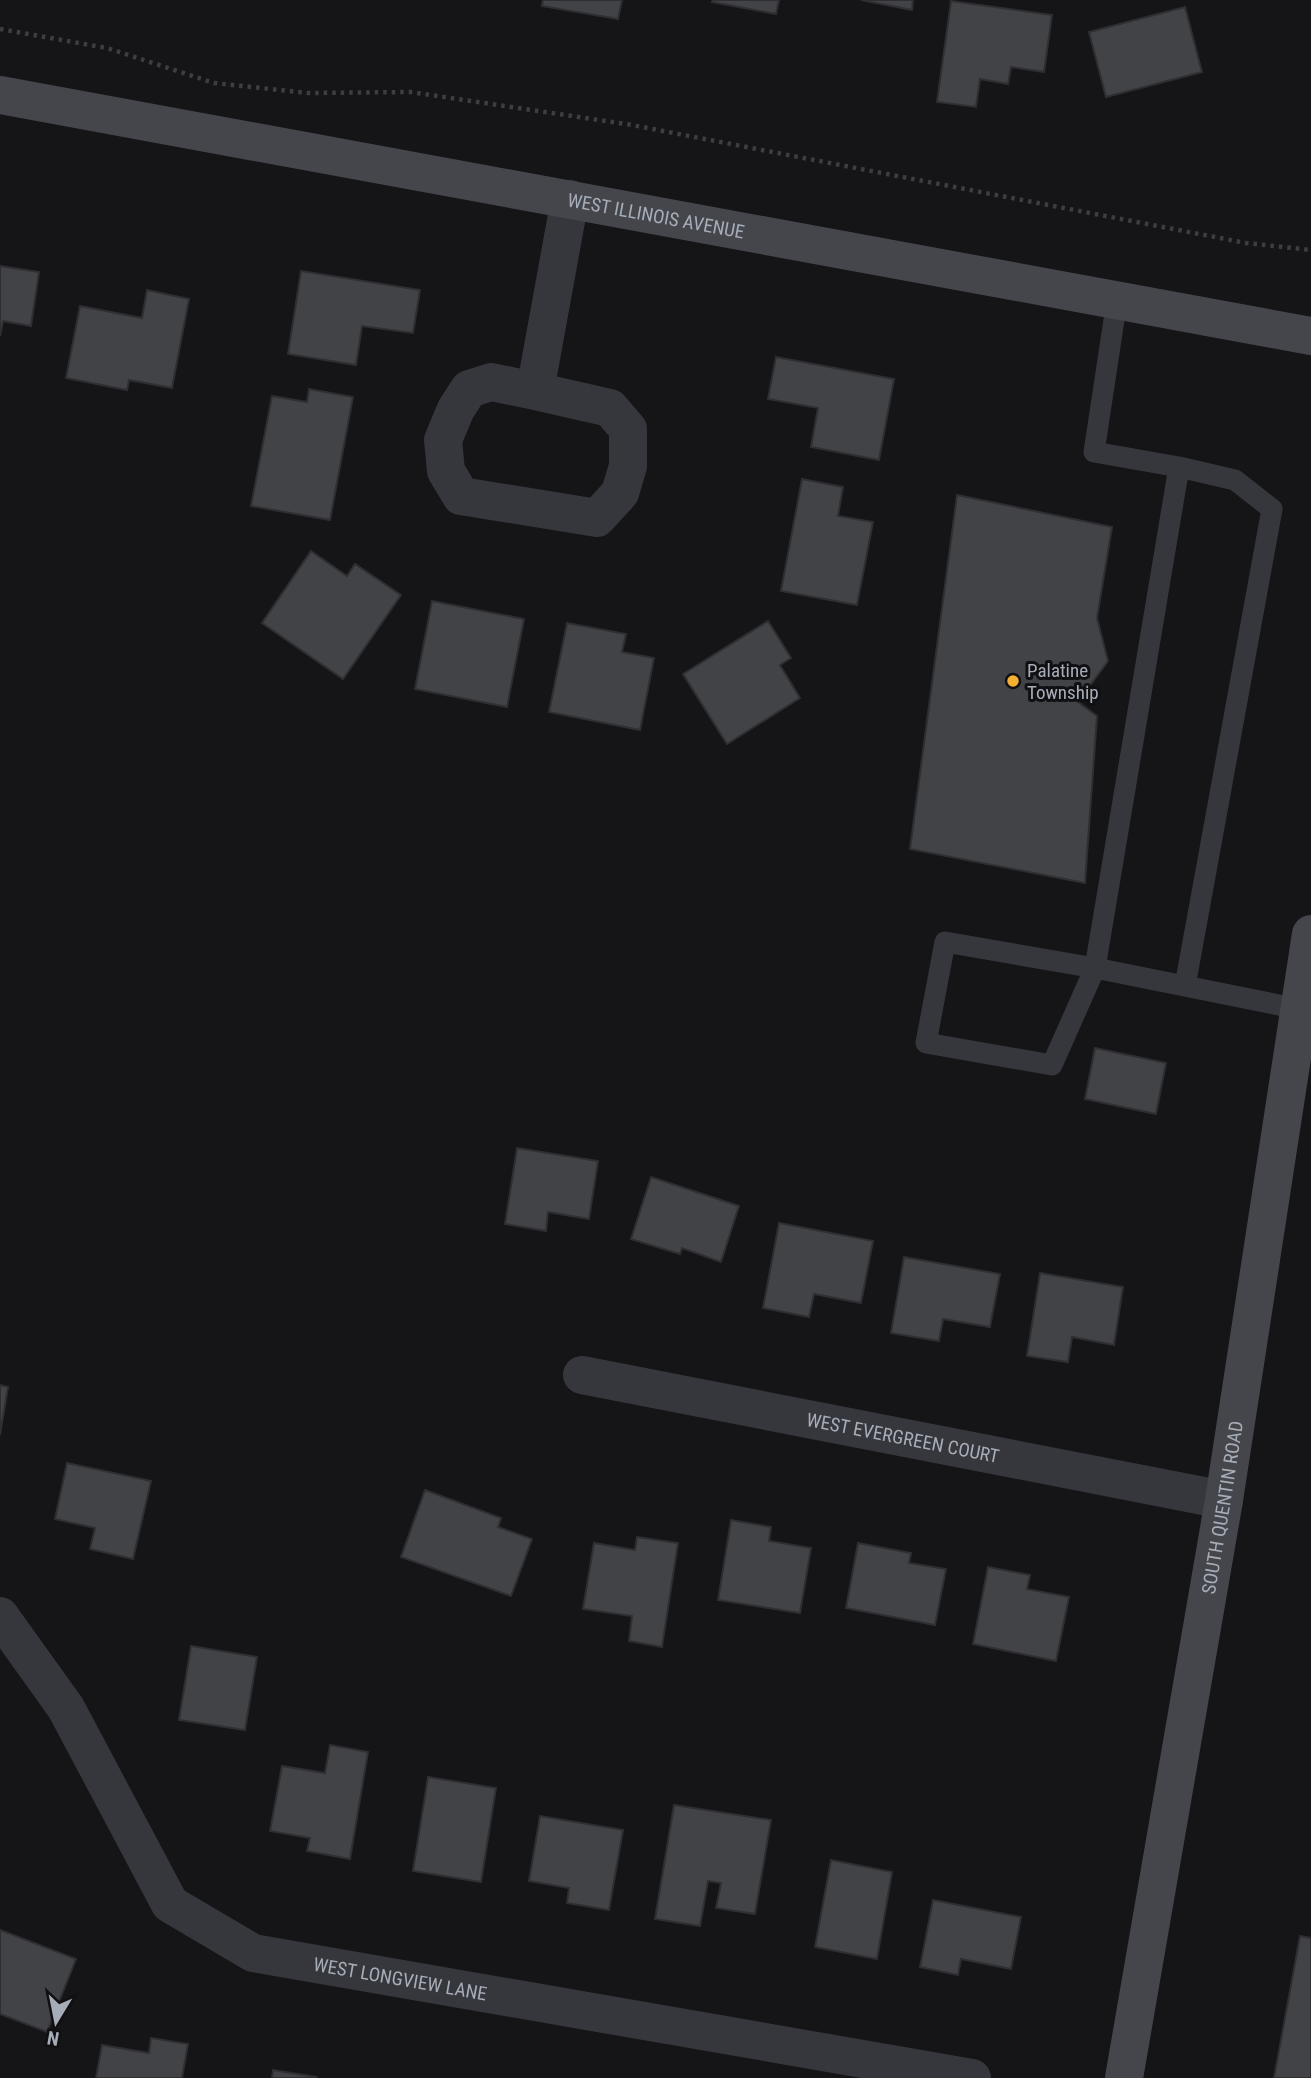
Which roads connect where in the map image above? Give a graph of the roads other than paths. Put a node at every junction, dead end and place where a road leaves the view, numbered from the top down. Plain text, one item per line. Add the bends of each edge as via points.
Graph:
1 (0, 94) edge
2 (570, 199) junction
3 (1117, 300) junction
4 (1311, 336) edge
5 (535, 391) junction
6 (1179, 467) junction
7 (1310, 945) edge
8 (1095, 968) junction
9 (1185, 986) junction
10 (1299, 1009) junction
11 (582, 1375) dead end
12 (1224, 1500) junction
13 (0, 1616) edge
14 (972, 2078) edge
15 (1124, 2078) edge

1 - 2 main road, WEST ILLINOIS AVENUE
2 - 3 main road, WEST ILLINOIS AVENUE
2 - 5 street
3 - 4 main road, WEST ILLINOIS AVENUE
3 - 6 lane via 1094,452
5 - 5 street via 491,382 469,389 443,440 446,471 461,496 597,518 620,493 628,466 628,429 610,408
6 - 8 lane
6 - 9 lane via 1235,480 1272,509
7 - 10 main road, SOUTH QUENTIN ROAD
8 - 8 lane via 945,942 926,1043 1052,1065
8 - 9 lane
9 - 10 lane
10 - 12 main road, SOUTH QUENTIN ROAD
11 - 12 street, WEST EVERGREEN COURT
12 - 15 main road, SOUTH QUENTIN ROAD
13 - 14 street, WEST LONGVIEW LANE via 66,1709 170,1904 253,1953

